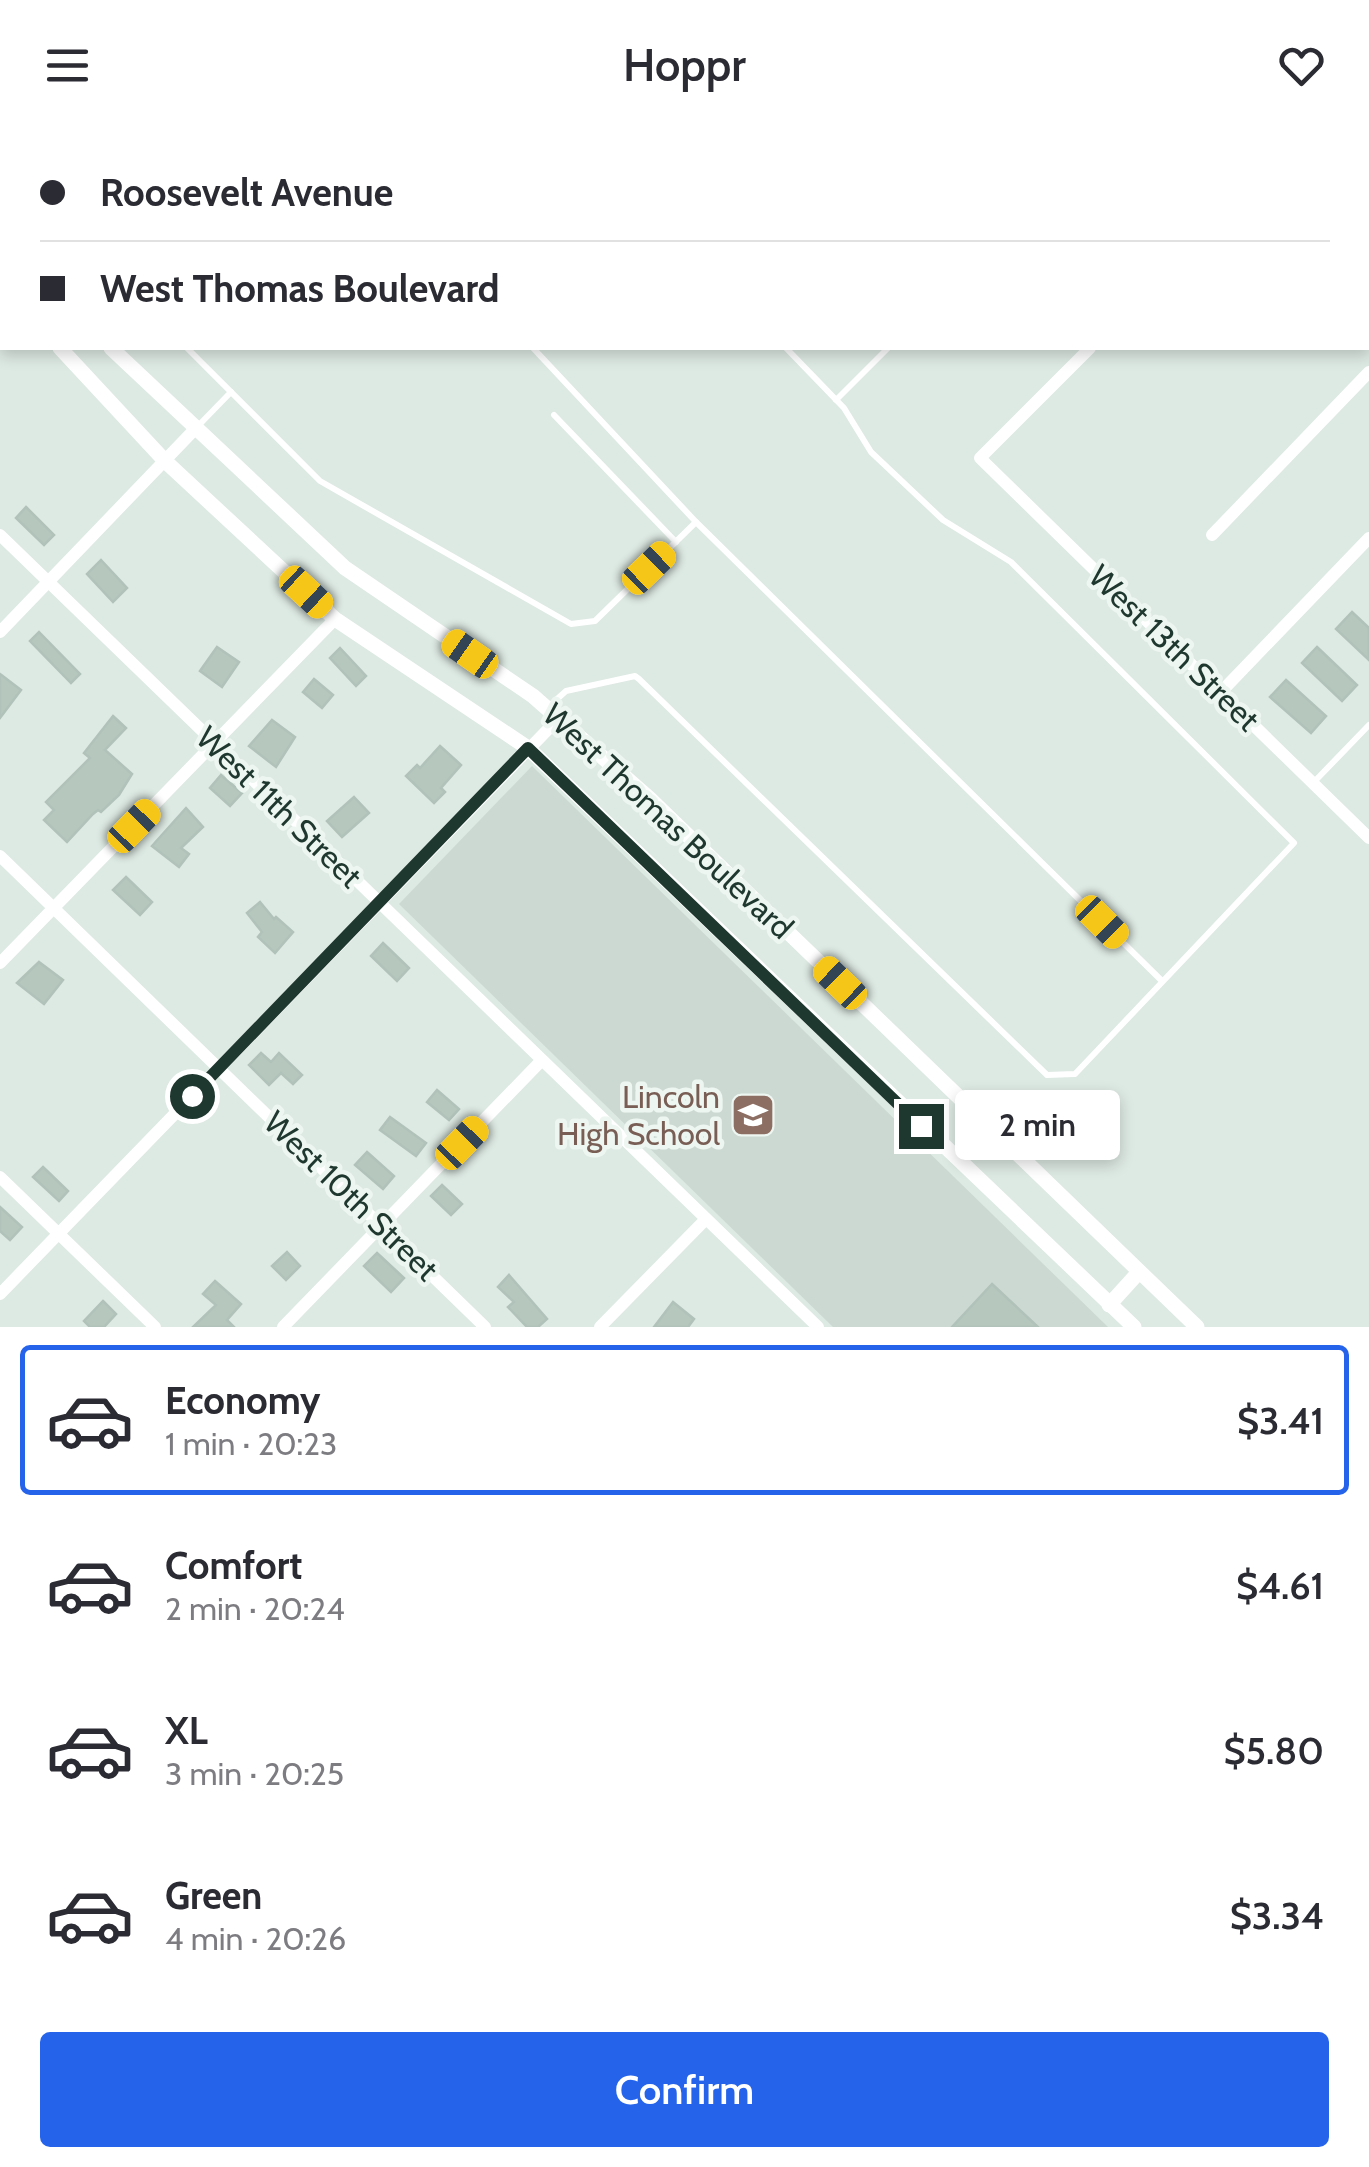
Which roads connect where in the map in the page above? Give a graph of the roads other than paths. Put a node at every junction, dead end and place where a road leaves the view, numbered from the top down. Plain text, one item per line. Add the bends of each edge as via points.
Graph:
1 (62, 350) edge
2 (113, 350) edge
3 (189, 350) edge
4 (535, 350) edge
5 (788, 350) edge
6 (886, 350) edge
7 (1088, 350) edge
8 (1369, 372) edge
9 (231, 392) junction
10 (836, 400) junction
11 (554, 416) dead end
12 (195, 429) junction
13 (166, 461) junction
14 (696, 522) junction
15 (0, 535) edge
16 (1212, 535) dead end
17 (1369, 538) edge
18 (676, 542) junction
19 (48, 582) junction
20 (335, 618) junction
21 (0, 632) edge
22 (1220, 693) junction
23 (552, 714) junction
24 (1369, 725) edge
25 (214, 743) junction
26 (528, 748) junction
27 (1313, 783) junction
28 (1369, 838) edge
29 (0, 856) edge
30 (379, 904) junction
31 (53, 908) junction
32 (0, 963) edge
33 (1161, 980) junction
34 (541, 1061) junction
35 (219, 1068) junction
36 (0, 1177) edge
37 (706, 1219) junction
38 (382, 1225) junction
39 (58, 1234) junction
40 (1140, 1272) junction
41 (0, 1294) edge
42 (1109, 1305) junction
43 (154, 1327) edge
44 (283, 1327) edge
45 (485, 1327) edge
46 (600, 1327) edge
47 (818, 1327) edge
48 (1134, 1327) edge
49 (1197, 1327) edge

1 - 13 street, West Thomas Boulevard
2 - 12 street, West Thomas Boulevard
3 - 9 lane
4 - 14 lane
5 - 10 lane
6 - 10 lane
7 - 22 street, West 13th Street via 980,458
8 - 16 street
9 - 12 lane
9 - 18 lane via 320,482 570,624 595,620
10 - 33 lane via 871,452 943,520 1010,562 1294,842
11 - 18 lane
12 - 13 street
12 - 23 street, West Thomas Boulevard via 345,568
13 - 19 street
13 - 20 street, West Thomas Boulevard
14 - 18 lane
14 - 33 lane
15 - 19 street, West 11th Street
17 - 22 street
19 - 21 street
19 - 25 street, West 11th Street
20 - 25 street
20 - 26 street, West Thomas Boulevard
22 - 27 street, West 13th Street
23 - 26 street
23 - 33 lane via 566,692 635,676 1047,1074 1075,1074
23 - 40 street, West Thomas Boulevard via 650,799
24 - 27 lane
25 - 30 street, West 11th Street
25 - 31 street
26 - 30 street
26 - 42 street, West Thomas Boulevard
27 - 28 street, West 13th Street
29 - 31 street, West 10th Street
30 - 34 street, West 11th Street
30 - 35 street
31 - 32 street
31 - 35 street, West 10th Street
34 - 37 street, West 11th Street
34 - 38 street
35 - 38 street, West 10th Street
35 - 39 street
36 - 39 street
37 - 46 street
37 - 47 street, West 11th Street
38 - 44 street
38 - 45 street, West 10th Street
39 - 41 street
39 - 43 street
40 - 42 street
40 - 49 street, West Thomas Boulevard
42 - 48 street, West Thomas Boulevard

